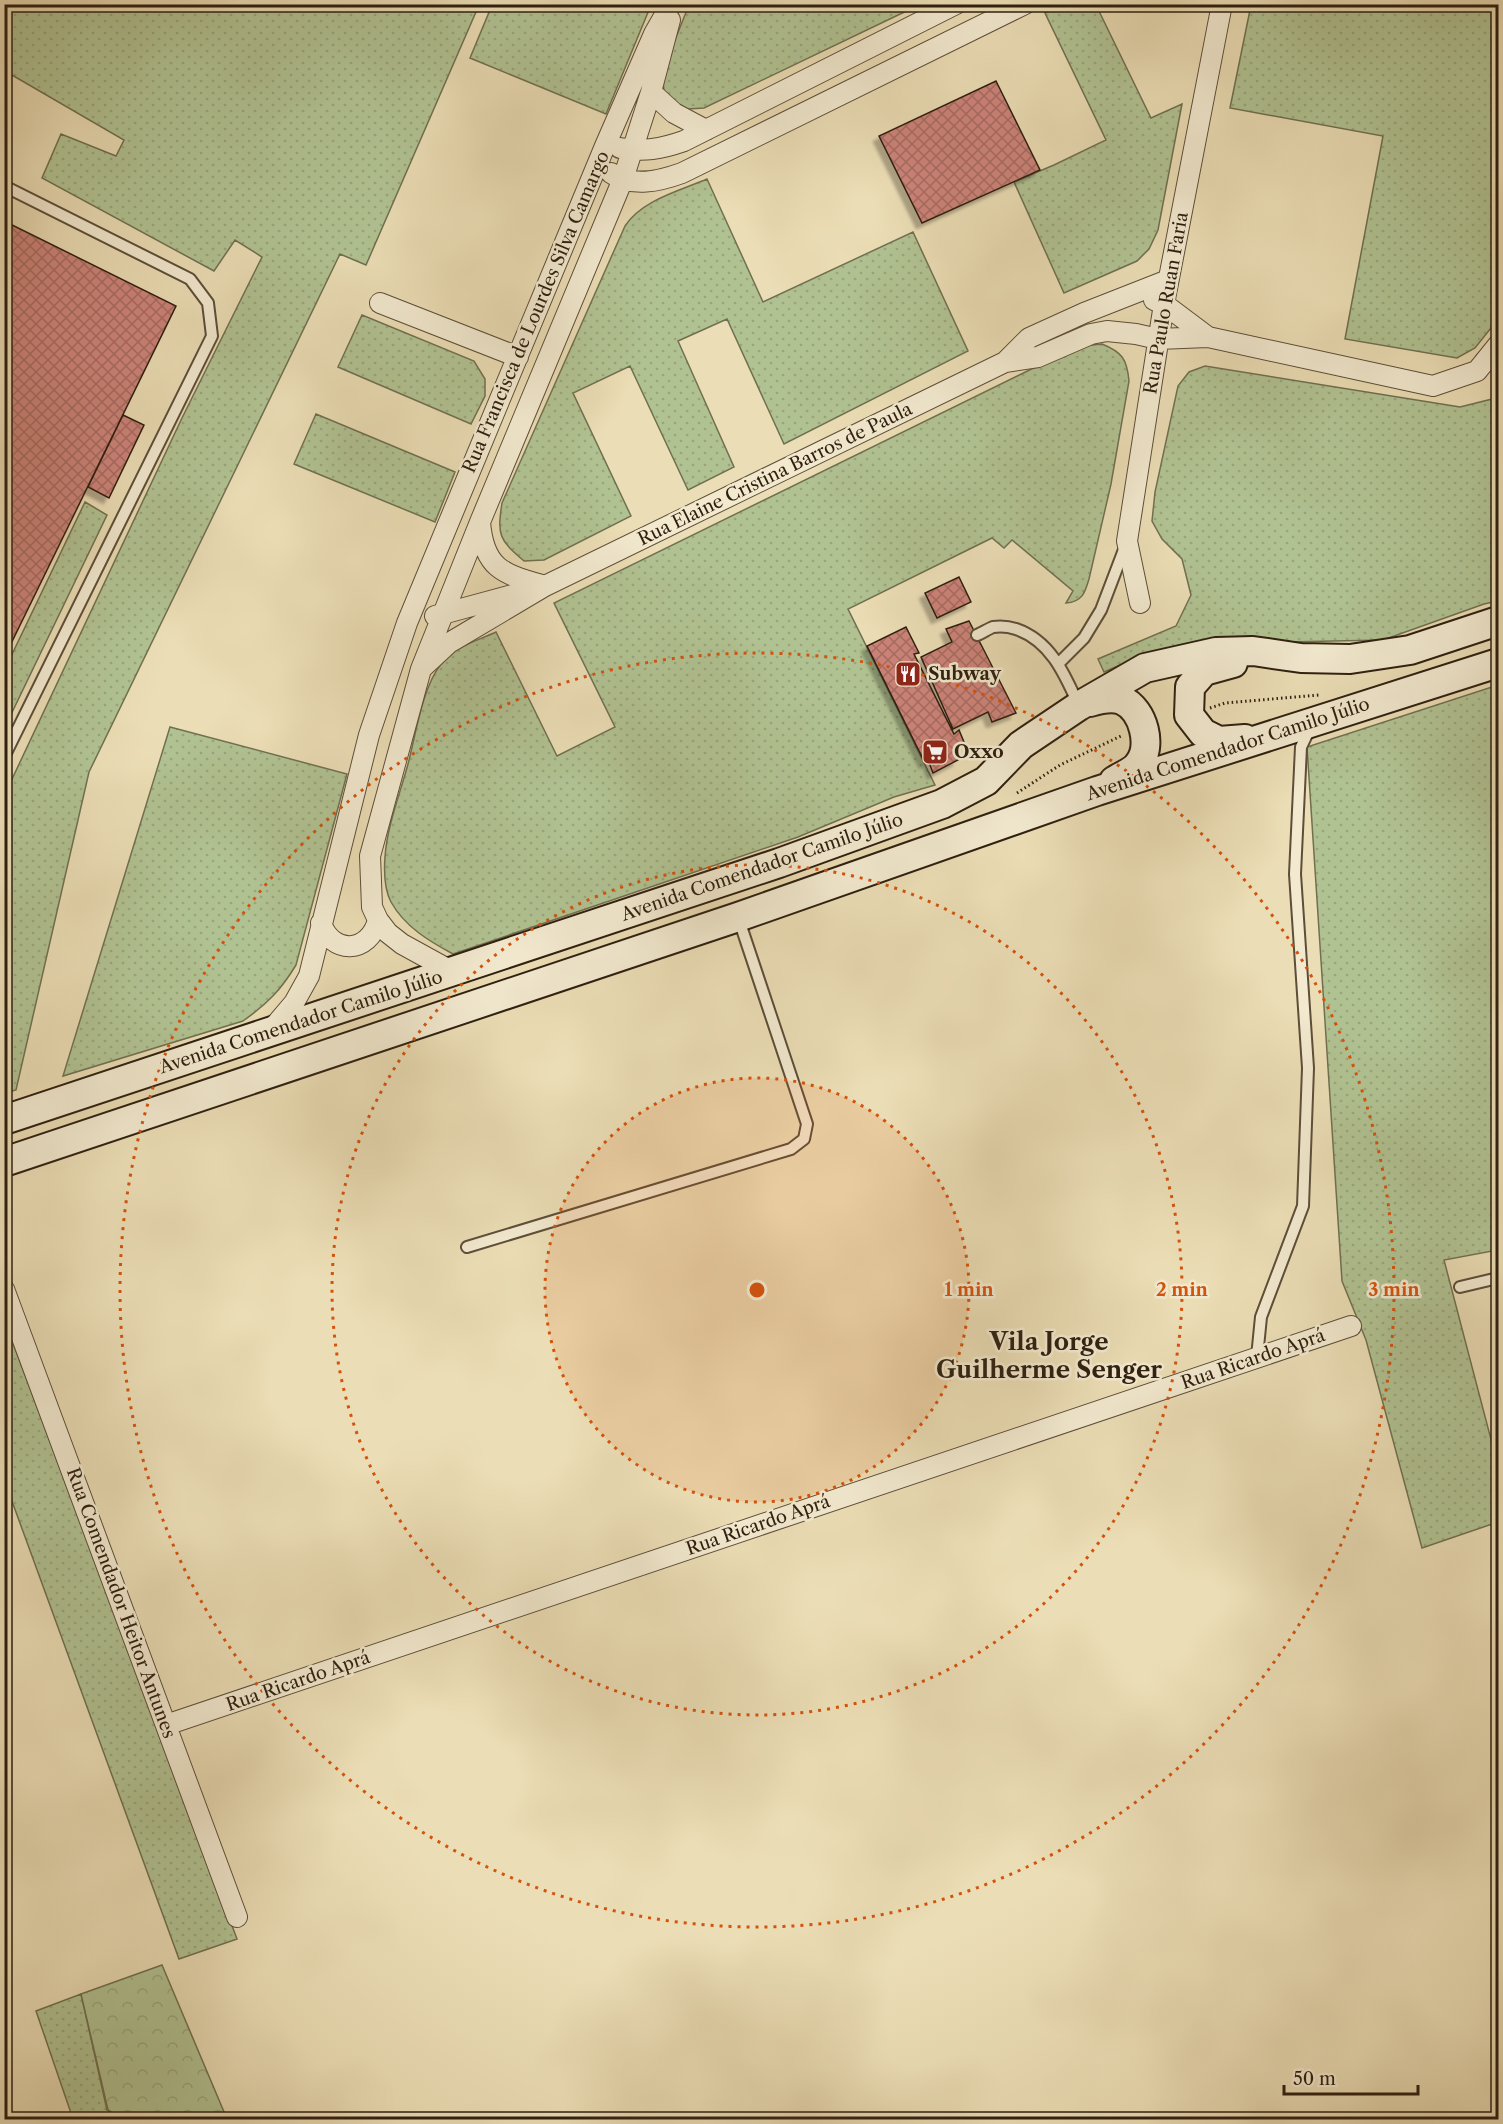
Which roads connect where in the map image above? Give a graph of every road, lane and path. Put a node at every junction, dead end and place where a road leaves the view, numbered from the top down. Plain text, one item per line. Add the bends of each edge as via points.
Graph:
1 (673, 4) edge
2 (956, 4) edge
3 (1025, 4) edge
4 (1222, 4) edge
5 (651, 92) junction
6 (697, 134) junction
7 (631, 150) junction
8 (603, 151) junction
9 (704, 164) junction
10 (623, 179) junction
11 (4, 186) edge
12 (1168, 280) junction
13 (1125, 295) junction
14 (380, 303) dead end
15 (1164, 304) junction
16 (1208, 337) junction
17 (1158, 339) junction
18 (1498, 345) edge
19 (518, 357) junction
20 (1005, 363) junction
21 (480, 522) junction
22 (1127, 541) junction
23 (545, 586) junction
24 (1140, 603) dead end
25 (442, 614) junction
26 (1498, 621) edge
27 (407, 625) junction
28 (976, 635) dead end
29 (458, 637) junction
30 (430, 644) junction
31 (1301, 658) junction
32 (1498, 663) edge
33 (1058, 664) junction
34 (421, 669) junction
35 (1079, 706) junction
36 (1313, 721) junction
37 (1269, 736) junction
38 (4, 757) edge
39 (1097, 791) junction
40 (738, 917) junction
41 (378, 920) junction
42 (321, 923) junction
43 (453, 972) junction
44 (268, 1033) junction
45 (4, 1120) edge
46 (4, 1162) edge
47 (467, 1247) dead end
48 (1498, 1278) edge
49 (1460, 1287) dead end
50 (4, 1289) edge
51 (1350, 1326) dead end
52 (1257, 1357) junction
53 (166, 1725) junction
54 (237, 1917) dead end

1 - 5 street, Rua Francisca de Lourdes Silva Camargo
1 - 8 street, Rua Francisca de Lourdes Silva Camargo via 654,34
2 - 6 street
3 - 9 street
4 - 12 street, Rua Paulo Ruan Faria
5 - 6 street
5 - 7 street, Rua Francisca de Lourdes Silva Camargo
6 - 7 street via 656,150
6 - 9 street via 684,145 684,153 696,165
7 - 8 street
7 - 10 street, Rua Francisca de Lourdes Silva Camargo
8 - 10 street via 612,174
8 - 19 street, Rua Francisca de Lourdes Silva Camargo
9 - 10 street via 663,180
10 - 21 street, Rua Francisca de Lourdes Silva Camargo
11 - 38 lane via 190,279 208,303 212,336
12 - 13 street, Rua Elaine Cristina Barros de Paula
12 - 15 street, Rua Paulo Ruan Faria
13 - 15 street
13 - 20 street, Rua Elaine Cristina Barros de Paula via 1029,338
14 - 19 street
15 - 16 street
15 - 17 street, Rua Paulo Ruan Faria
16 - 17 street, Rua Elaine Cristina Barros de Paula
16 - 18 street via 1432,386 1477,371
17 - 20 street, Rua Elaine Cristina Barros de Paula via 1107,331 1038,357
17 - 22 street, Rua Paulo Ruan Faria
19 - 27 street, Rua Francisca de Lourdes Silva Camargo
20 - 23 street, Rua Elaine Cristina Barros de Paula
21 - 23 street via 483,546 493,562 503,571
21 - 25 street, Rua Francisca de Lourdes Silva Camargo
22 - 24 street, Rua Paulo Ruan Faria
22 - 33 lane via 1101,610 1084,638
23 - 25 street, Rua Elaine Cristina Barros de Paula
23 - 29 street, Rua Elaine Cristina Barros de Paula
25 - 27 street
25 - 30 street, Rua Francisca de Lourdes Silva Camargo
26 - 31 main road, Avenida Comendador Camilo Júlio via 1410,650 1350,659
27 - 30 street via 407,636 412,642
27 - 42 street, Rua Francisca de Lourdes Silva Camargo via 369,735
28 - 33 lane via 994,627 1027,633 1045,646
29 - 30 street, Rua Elaine Cristina Barros de Paula
29 - 34 street, Rua Elaine Cristina Barros de Paula
30 - 34 street, Rua Francisca de Lourdes Silva Camargo
31 - 35 main road, Avenida Comendador Camilo Júlio via 1252,651 1216,652 1145,668
31 - 37 main road via 1235,663 1204,671 1190,687 1189,715 1203,733 1219,741
32 - 36 main road, Avenida Comendador Camilo Júlio
33 - 35 lane
34 - 41 street, Rua Francisca de Lourdes Silva Camargo via 370,856 372,907
35 - 39 main road via 1105,697 1122,700 1133,708 1144,728 1145,751 1137,766
35 - 43 main road, Avenida Comendador Camilo Júlio via 1022,745 987,782 942,804
36 - 37 main road, Avenida Comendador Camilo Júlio
36 - 52 lane via 1301,747 1295,874 1308,1068 1303,1206 1261,1317
37 - 39 main road, Avenida Comendador Camilo Júlio
39 - 40 main road, Avenida Comendador Camilo Júlio
40 - 46 main road, Avenida Comendador Camilo Júlio
40 - 47 lane via 807,1124 804,1139 791,1149
41 - 42 street via 371,936 360,945 349,947 325,934
41 - 43 street via 402,944
42 - 44 street, Rua Francisca de Lourdes Silva Camargo via 309,976 288,1012
43 - 44 main road, Avenida Comendador Camilo Júlio
44 - 45 main road, Avenida Comendador Camilo Júlio
48 - 49 lane
50 - 53 street, Rua Comendador Heitor Antunes
51 - 52 street, Rua Ricardo Aprá
52 - 53 street, Rua Ricardo Aprá
53 - 54 street, Rua Comendador Heitor Antunes

